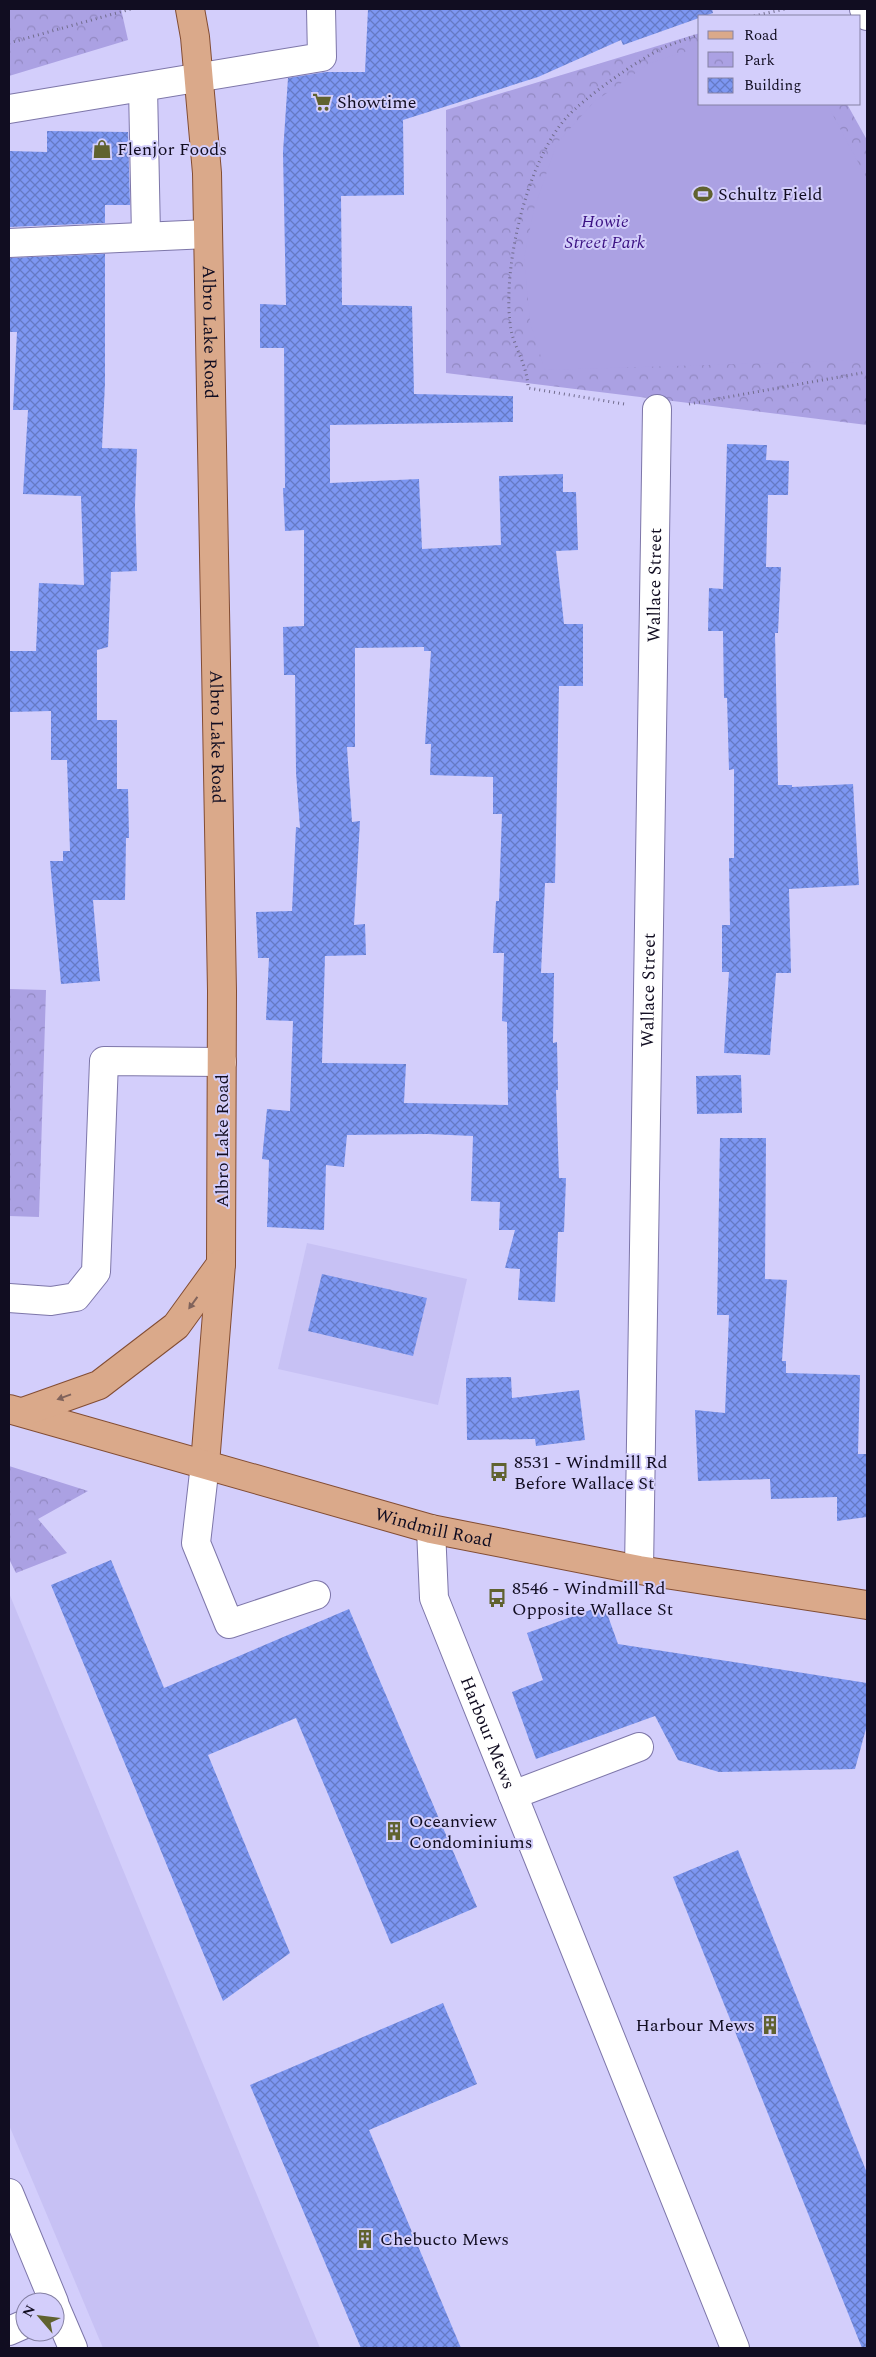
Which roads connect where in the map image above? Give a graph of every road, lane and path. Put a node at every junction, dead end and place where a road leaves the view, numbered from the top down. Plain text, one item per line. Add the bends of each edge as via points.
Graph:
1 (131, 9) edge
2 (190, 9) edge
3 (321, 9) edge
4 (785, 9) edge
5 (864, 9) edge
6 (758, 15) edge
7 (867, 16) edge
8 (698, 35) edge
9 (9, 43) edge
10 (199, 78) junction
11 (143, 87) junction
12 (9, 109) edge
13 (208, 234) junction
14 (146, 236) junction
15 (9, 243) edge
16 (867, 372) edge
17 (657, 409) junction
18 (222, 1062) junction
19 (221, 1264) junction
20 (9, 1298) edge
21 (16, 1411) edge
22 (205, 1464) junction
23 (431, 1529) junction
24 (638, 1570) junction
25 (316, 1595) dead end
26 (867, 1605) edge
27 (639, 1747) dead end
28 (513, 1795) junction
29 (9, 2193) edge
30 (49, 2292) edge
31 (65, 2330) edge
32 (73, 2348) edge
33 (735, 2348) edge

1 - 9 path
2 - 10 main road, Albro Lake Road
3 - 10 street via 322,57
4 - 6 path
5 - 7 street
8 - 17 path via 660,50 605,86 567,117 547,143 527,196 515,241 510,280 510,324 528,372 528,388
10 - 11 street
10 - 13 main road, Albro Lake Road via 207,173
11 - 12 street
11 - 14 street
13 - 14 street
13 - 18 main road, Albro Lake Road
14 - 15 street
16 - 17 path
17 - 24 street, Wallace Street
18 - 19 main road, Albro Lake Road
18 - 20 street via 104,1061 96,1272 76,1297 51,1301
19 -> 21 main road via 176,1326 98,1385
19 - 22 main road, Albro Lake Road
21 - 22 main road, Windmill Road
22 - 23 main road, Windmill Road
22 - 25 street via 196,1542 229,1624
23 - 24 main road, Windmill Road
23 - 28 street, Harbour Mews via 434,1598
24 - 26 main road, Windmill Road
27 - 28 street
28 - 33 street, Harbour Mews
29 - 30 street
31 - 32 street

